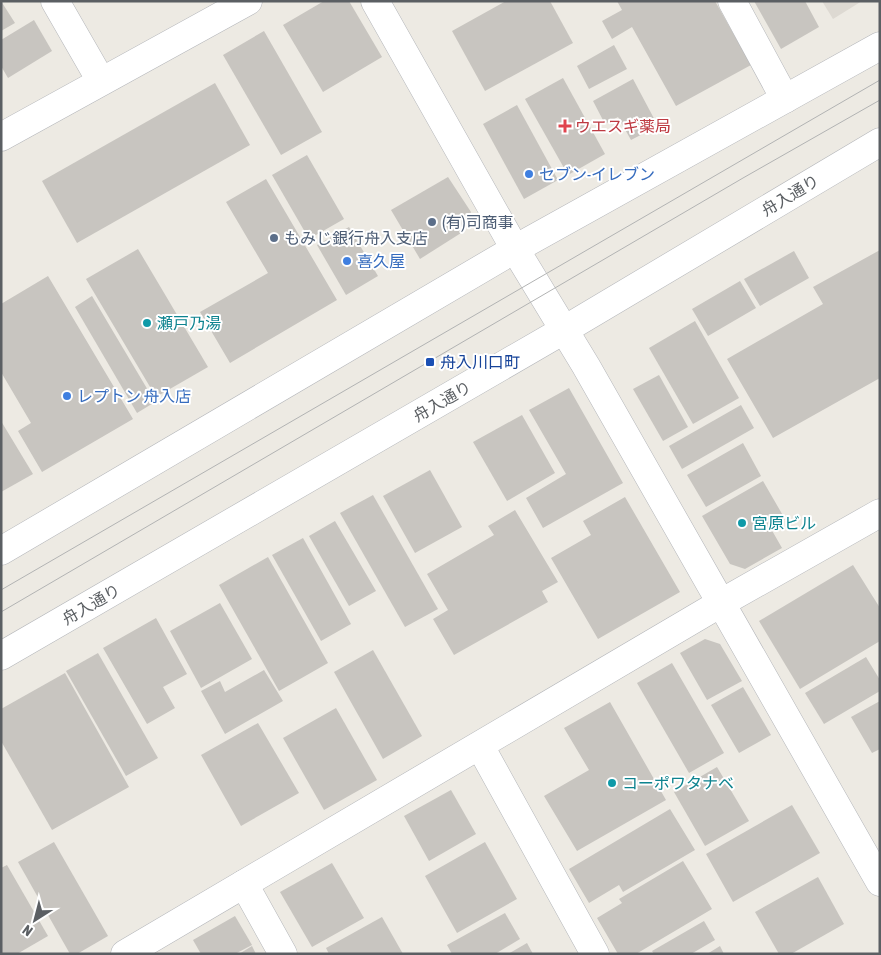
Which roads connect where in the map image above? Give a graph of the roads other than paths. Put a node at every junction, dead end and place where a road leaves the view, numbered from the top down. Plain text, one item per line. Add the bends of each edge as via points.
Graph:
1 (55, 1) edge
2 (248, 1) edge
3 (375, 1) edge
4 (732, 1) edge
5 (880, 46) edge
6 (101, 81) junction
7 (785, 99) junction
8 (1, 137) edge
9 (880, 142) edge
10 (515, 249) junction
11 (564, 330) junction
12 (880, 513) edge
13 (1, 551) edge
14 (722, 603) junction
15 (1, 656) edge
16 (480, 746) junction
17 (880, 882) edge
18 (244, 884) junction
19 (125, 954) edge
20 (283, 954) edge
21 (595, 954) edge

1 - 6 street
2 - 6 street
3 - 10 street
4 - 7 street
5 - 7 street
6 - 8 street
7 - 10 street
9 - 11 street, 舟入通り
10 - 11 street
10 - 13 street
11 - 14 street
11 - 15 street, 舟入通り
12 - 14 street
14 - 16 street
14 - 17 street
16 - 18 street
16 - 21 street
18 - 19 street
18 - 20 street

